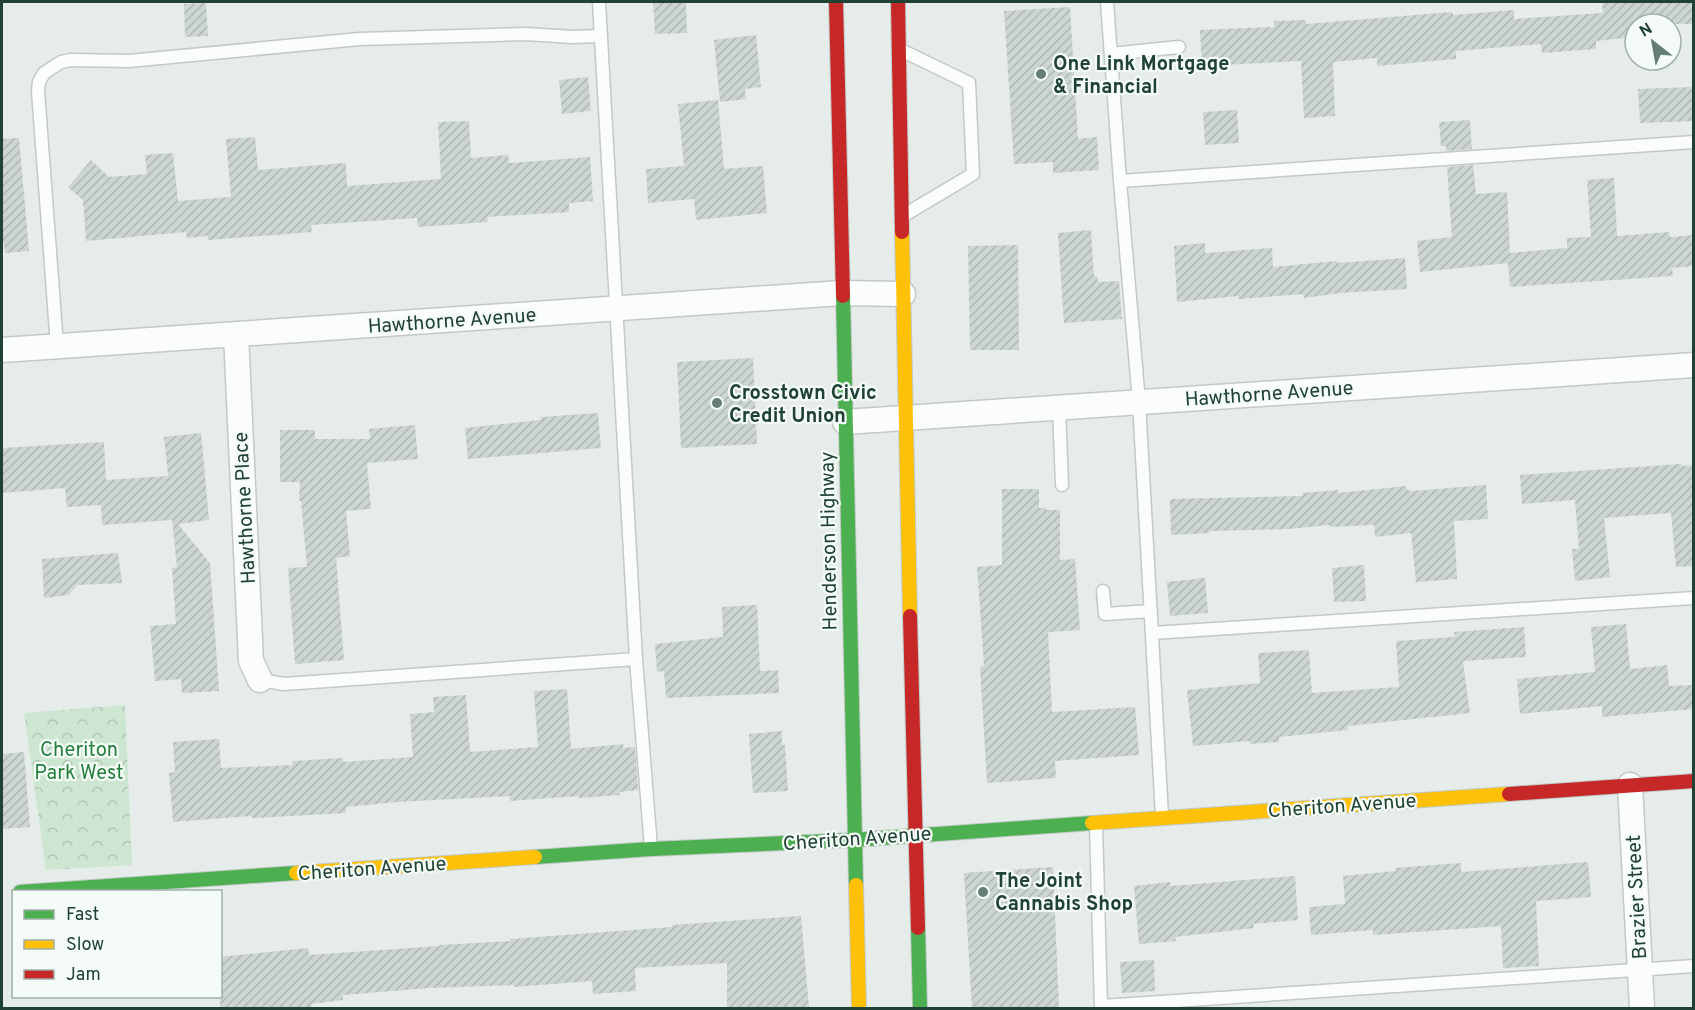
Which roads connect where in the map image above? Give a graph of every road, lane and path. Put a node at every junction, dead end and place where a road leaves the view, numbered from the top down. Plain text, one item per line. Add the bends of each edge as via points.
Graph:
1 (599, 2) edge
2 (836, 2) edge
3 (898, 2) edge
4 (1107, 2) edge
5 (600, 36) junction
6 (1179, 47) dead end
7 (899, 50) junction
8 (1111, 54) junction
9 (1694, 142) edge
10 (1120, 182) junction
11 (902, 216) junction
12 (842, 293) junction
13 (903, 294) junction
14 (616, 309) junction
15 (236, 334) junction
16 (57, 346) junction
17 (2, 350) edge
18 (1694, 366) edge
19 (1139, 402) junction
20 (1059, 407) junction
21 (905, 418) junction
22 (845, 422) junction
23 (1062, 485) dead end
24 (1103, 591) dead end
25 (1694, 598) edge
26 (1151, 611) junction
27 (1152, 633) junction
28 (636, 659) junction
29 (260, 680) joint
30 (1694, 781) edge
31 (1630, 785) junction
32 (1162, 817) junction
33 (1096, 822) junction
34 (917, 835) junction
35 (854, 840) junction
36 (651, 849) junction
37 (35, 890) edge
38 (1694, 966) edge
39 (1640, 969) junction
40 (1101, 1007) edge
41 (859, 1008) edge
42 (920, 1008) edge
43 (1642, 1008) edge

1 - 5 lane
2 - 12 main road, Henderson Highway
3 - 7 main road
4 - 8 lane
5 - 14 lane
5 - 16 lane via 360,39 129,61 71,60 52,67 44,73 38,91
6 - 8 lane
7 - 11 main road
7 - 11 lane via 969,83 973,174
8 - 10 lane
9 - 10 lane
10 - 19 lane
11 - 13 main road
12 - 13 street, Hawthorne Avenue
12 - 14 street, Hawthorne Avenue
12 - 22 main road, Henderson Highway
13 - 21 main road
14 - 15 street, Hawthorne Avenue
14 - 28 lane
15 - 16 street, Hawthorne Avenue
15 - 29 street, Hawthorne Place via 251,662
16 - 17 street, Hawthorne Avenue
18 - 19 street, Hawthorne Avenue
19 - 20 street, Hawthorne Avenue
19 - 26 lane
20 - 21 street, Hawthorne Avenue
20 - 23 lane
21 - 22 street, Hawthorne Avenue
21 - 34 main road
22 - 35 main road, Henderson Highway
24 - 26 lane via 1105,614
25 - 27 lane
26 - 27 lane
27 - 32 lane
28 - 29 lane via 284,684
28 - 36 lane
30 - 31 main road, Cheriton Avenue
31 - 32 main road, Cheriton Avenue
31 - 39 street, Brazier Street
32 - 33 main road, Cheriton Avenue
33 - 34 main road, Cheriton Avenue
33 - 40 lane
34 - 35 main road, Cheriton Avenue
34 - 42 main road
35 - 36 main road, Cheriton Avenue
35 - 41 main road, Henderson Highway
36 - 37 main road, Cheriton Avenue
38 - 39 lane
39 - 40 lane
39 - 43 street, Brazier Street

